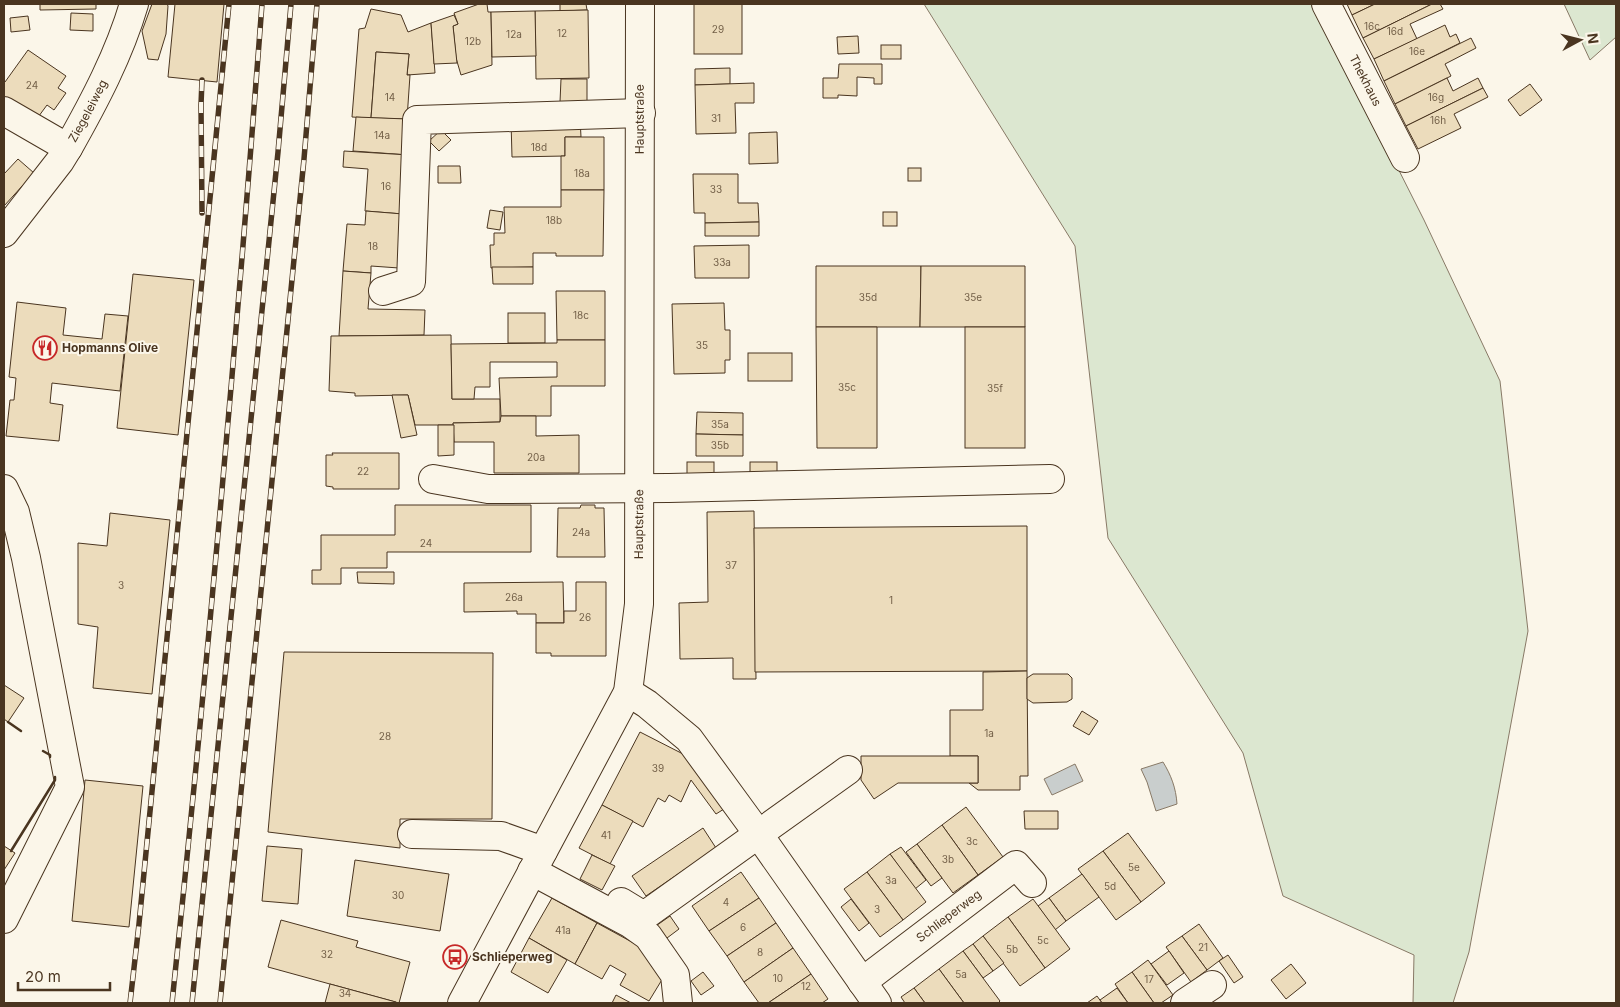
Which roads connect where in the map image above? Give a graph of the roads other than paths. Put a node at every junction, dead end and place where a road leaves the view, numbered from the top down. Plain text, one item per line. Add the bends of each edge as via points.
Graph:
1 (134, 4) edge
2 (640, 4) edge
3 (1326, 4) edge
4 (4, 111) edge
5 (641, 113) junction
6 (68, 148) junction
7 (1405, 158) dead end
8 (4, 232) edge
9 (383, 291) dead end
10 (433, 479) dead end
11 (1050, 479) dead end
12 (639, 488) junction
13 (4, 489) edge
14 (628, 692) junction
15 (848, 770) dead end
16 (412, 834) dead end
17 (759, 835) junction
18 (538, 861) junction
19 (1032, 883) dead end
20 (621, 902) dead end
21 (4, 918) edge
22 (1212, 984) dead end
23 (870, 993) edge
24 (462, 1003) edge
25 (678, 1003) edge
26 (1185, 1003) edge

1 - 6 street, Ziegeleiweg via 98,96
2 - 5 street, Hauptstraße
3 - 7 street, Thekhaus
4 - 6 street, Ziegeleiweg
5 - 9 street via 417,120 411,282
5 - 12 street, Hauptstraße
6 - 8 street
10 - 12 street via 488,489
11 - 12 street
12 - 14 street, Hauptstraße via 639,604
13 - 21 street via 15,512 26,558 70,787
14 - 17 street, Schlieperweg via 689,739
14 - 18 street, Hauptstraße
15 - 17 street
16 - 18 street via 501,836
17 - 20 street via 644,916
17 - 23 street, Schlieperweg
18 - 24 street, Hauptstraße
18 - 25 street via 648,936 675,975
19 - 23 street, Schlieperweg via 1016,865
22 - 26 street

